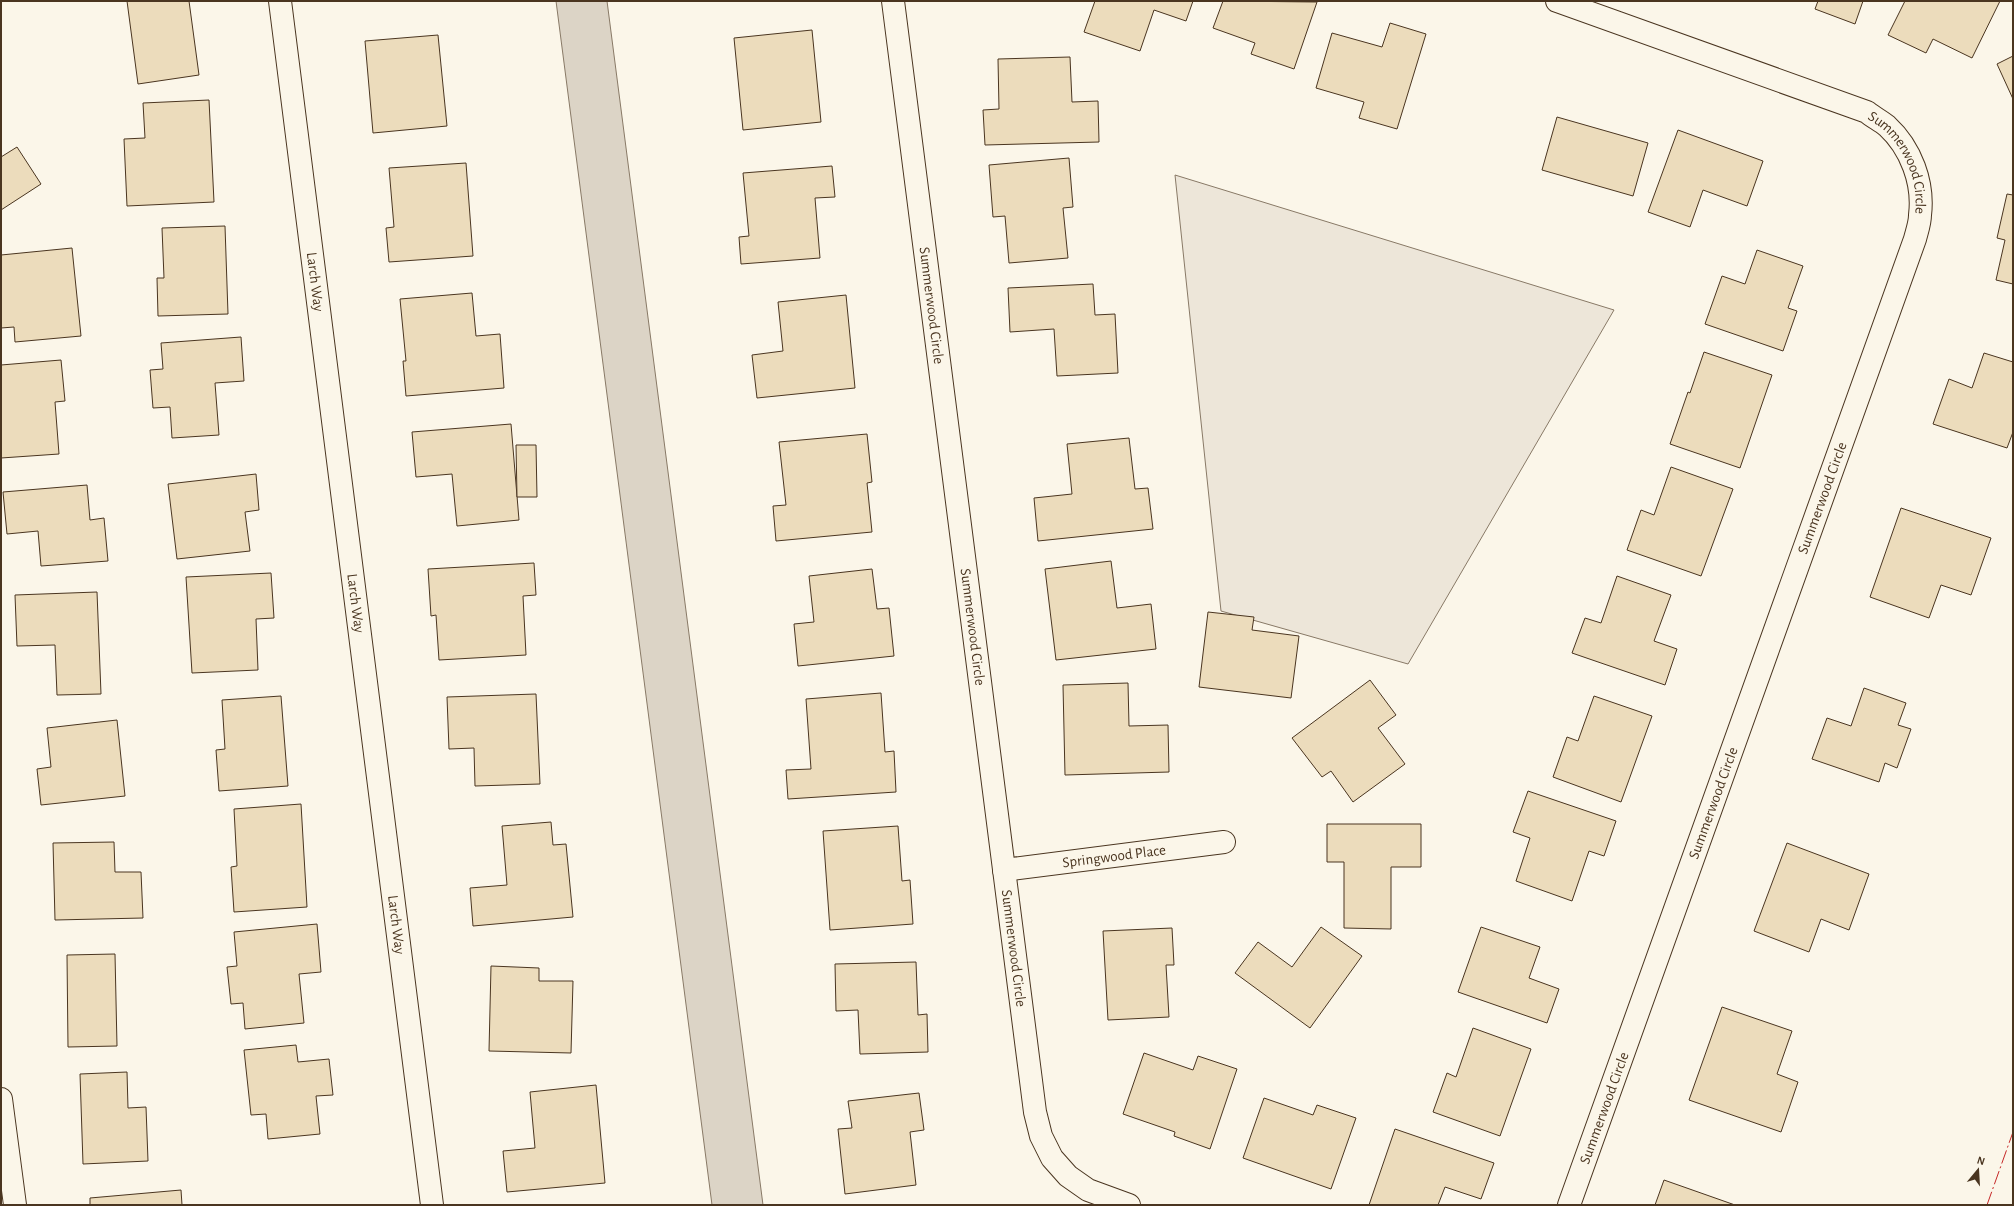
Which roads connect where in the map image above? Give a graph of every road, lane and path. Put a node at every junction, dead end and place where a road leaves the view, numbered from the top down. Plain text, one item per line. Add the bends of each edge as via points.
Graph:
1 (280, 1) edge
2 (893, 1) edge
3 (1557, 1) edge
4 (1224, 842) dead end
5 (1004, 870) junction
6 (1, 1099) edge
7 (14, 1205) edge
8 (432, 1205) edge
9 (1129, 1205) edge
10 (1569, 1205) edge

1 - 8 street, Larch Way
2 - 5 street, Summerwood Circle
3 - 10 street, Summerwood Circle via 1867,112 1887,126 1903,145 1914,166 1920,190 1920,215 1915,239
4 - 5 street, Springwood Place
5 - 9 street, Summerwood Circle via 1035,1112 1041,1136 1052,1158 1068,1176 1088,1190
6 - 7 street

